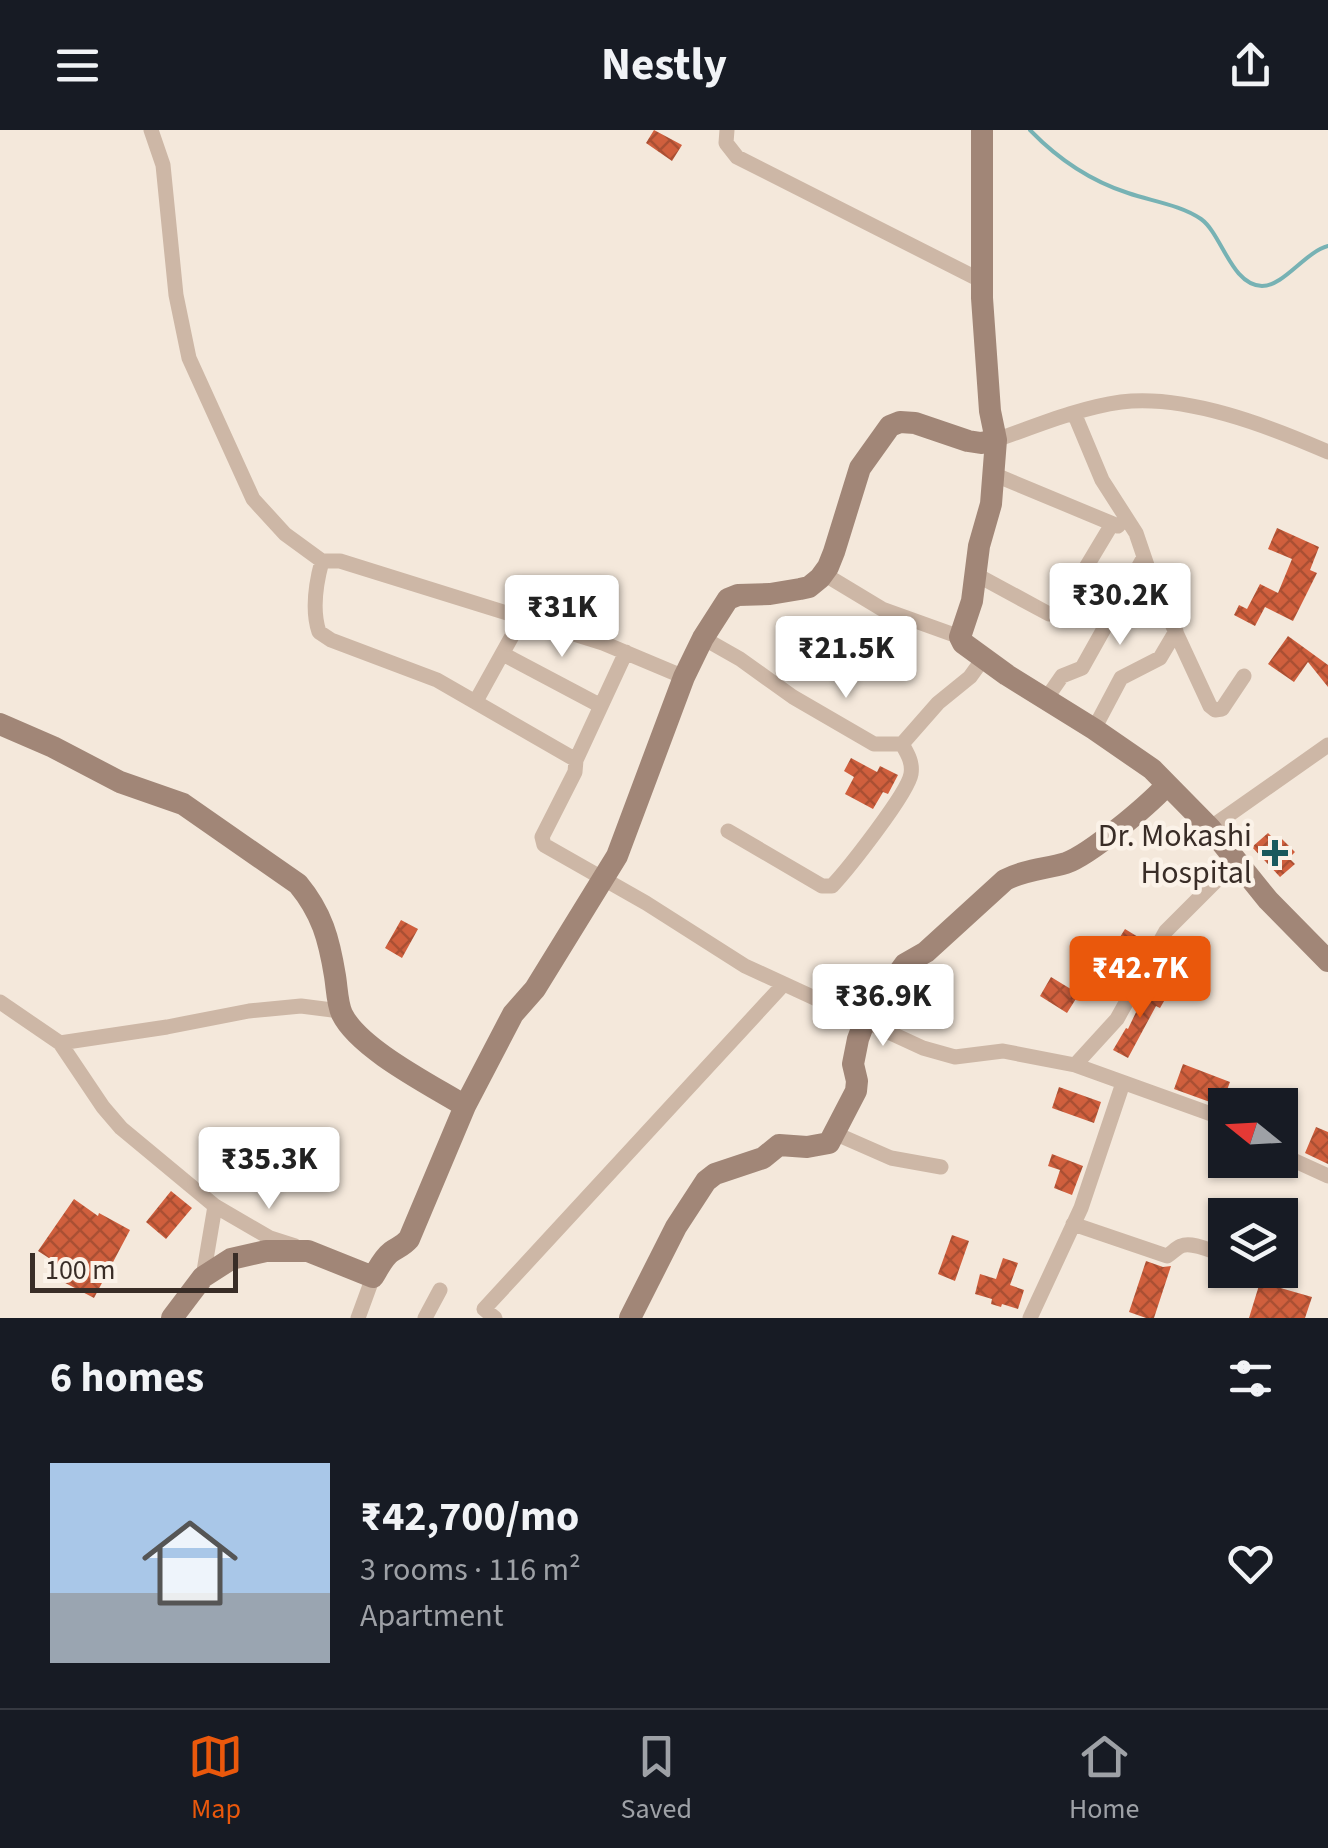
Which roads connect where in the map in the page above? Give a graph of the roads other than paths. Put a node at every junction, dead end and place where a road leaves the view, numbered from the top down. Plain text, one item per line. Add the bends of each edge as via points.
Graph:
1 (151, 130) edge
2 (727, 130) edge
3 (982, 130) edge
4 (982, 281) junction
5 (1074, 413) junction
6 (996, 440) junction
7 (1328, 452) edge
8 (993, 474) junction
9 (1112, 524) junction
10 (1136, 533) junction
11 (1143, 559) junction
12 (322, 562) junction
13 (824, 574) junction
14 (977, 575) junction
15 (522, 618) junction
16 (1176, 631) junction
17 (960, 637) junction
18 (702, 638) junction
19 (626, 652) junction
20 (502, 654) junction
21 (983, 659) junction
22 (1244, 676) dead end
23 (684, 677) junction
24 (1046, 699) junction
25 (476, 702) junction
26 (601, 706) junction
27 (0, 724) edge
28 (1094, 728) junction
29 (902, 744) junction
30 (1328, 745) edge
31 (576, 760) junction
32 (1166, 786) junction
33 (1210, 828) junction
34 (728, 831) dead end
35 (1235, 862) junction
36 (602, 878) junction
37 (1328, 961) edge
38 (783, 984) junction
39 (0, 1002) edge
40 (340, 1011) junction
41 (864, 1023) junction
42 (60, 1042) junction
43 (1075, 1064) junction
44 (1123, 1083) junction
45 (465, 1106) junction
46 (1208, 1113) edge
47 (834, 1133) junction
48 (1298, 1162) edge
49 (941, 1167) dead end
50 (1328, 1176) edge
51 (215, 1206) junction
52 (1073, 1224) junction
53 (308, 1250) junction
54 (1208, 1250) edge
55 (203, 1277) junction
56 (374, 1277) junction
57 (440, 1290) dead end
58 (172, 1318) edge
59 (358, 1318) edge
60 (425, 1318) edge
61 (495, 1318) edge
62 (630, 1318) edge
63 (1030, 1318) edge

1 - 12 street via 163,165 189,358 253,499
2 - 4 street via 726,143 737,157
3 - 4 street
4 - 6 street
5 - 6 street
5 - 7 street via 1156,400 1283,432
5 - 10 street via 1102,480
6 - 8 street
6 - 13 street via 968,441 915,423 890,426 860,468
8 - 9 street
8 - 14 street
9 - 10 street
9 - 14 street via 1056,613
10 - 11 street
11 - 16 street
11 - 24 street via 1082,668 1062,676
12 - 15 street via 340,561
12 - 25 street via 319,632
13 - 17 street via 882,609
13 - 18 street via 809,587 728,600
14 - 17 street
15 - 19 street
15 - 20 street
16 - 22 street via 1215,710
16 - 28 street via 1160,658 1121,678
17 - 21 street
18 - 23 street
18 - 29 street via 874,744
19 - 23 street
19 - 26 street
20 - 25 street
20 - 26 street
21 - 24 street
21 - 29 street
23 - 36 street
24 - 28 street
25 - 31 street
26 - 31 street
27 - 40 street via 120,782 183,804 298,884 324,925
28 - 32 street
29 - 34 street via 911,775 902,795 832,886
30 - 33 street
31 - 36 street via 542,837 544,845
32 - 33 street
32 - 41 street via 1070,862 1004,880 926,952 910,958
33 - 35 street
35 - 37 street
35 - 43 street via 1166,932 1118,1020
36 - 38 street
36 - 45 street via 513,1014
38 - 41 street
38 - 61 street via 484,1308
39 - 42 street
40 - 42 street via 249,1011
40 - 45 street via 375,1050
41 - 43 street via 955,1057 1003,1051
41 - 47 street via 853,1064 856,1091
42 - 51 street via 120,1128
43 - 44 street
44 - 46 street
44 - 52 street
45 - 56 street via 409,1239 386,1256
47 - 49 street via 891,1158
47 - 62 street via 821,1146 779,1145 706,1181
48 - 50 street
51 - 53 street via 270,1238
51 - 55 street
52 - 54 street via 1167,1256 1186,1244
52 - 63 street
53 - 55 street via 248,1255
53 - 56 street
55 - 58 street
56 - 59 street
57 - 60 street

